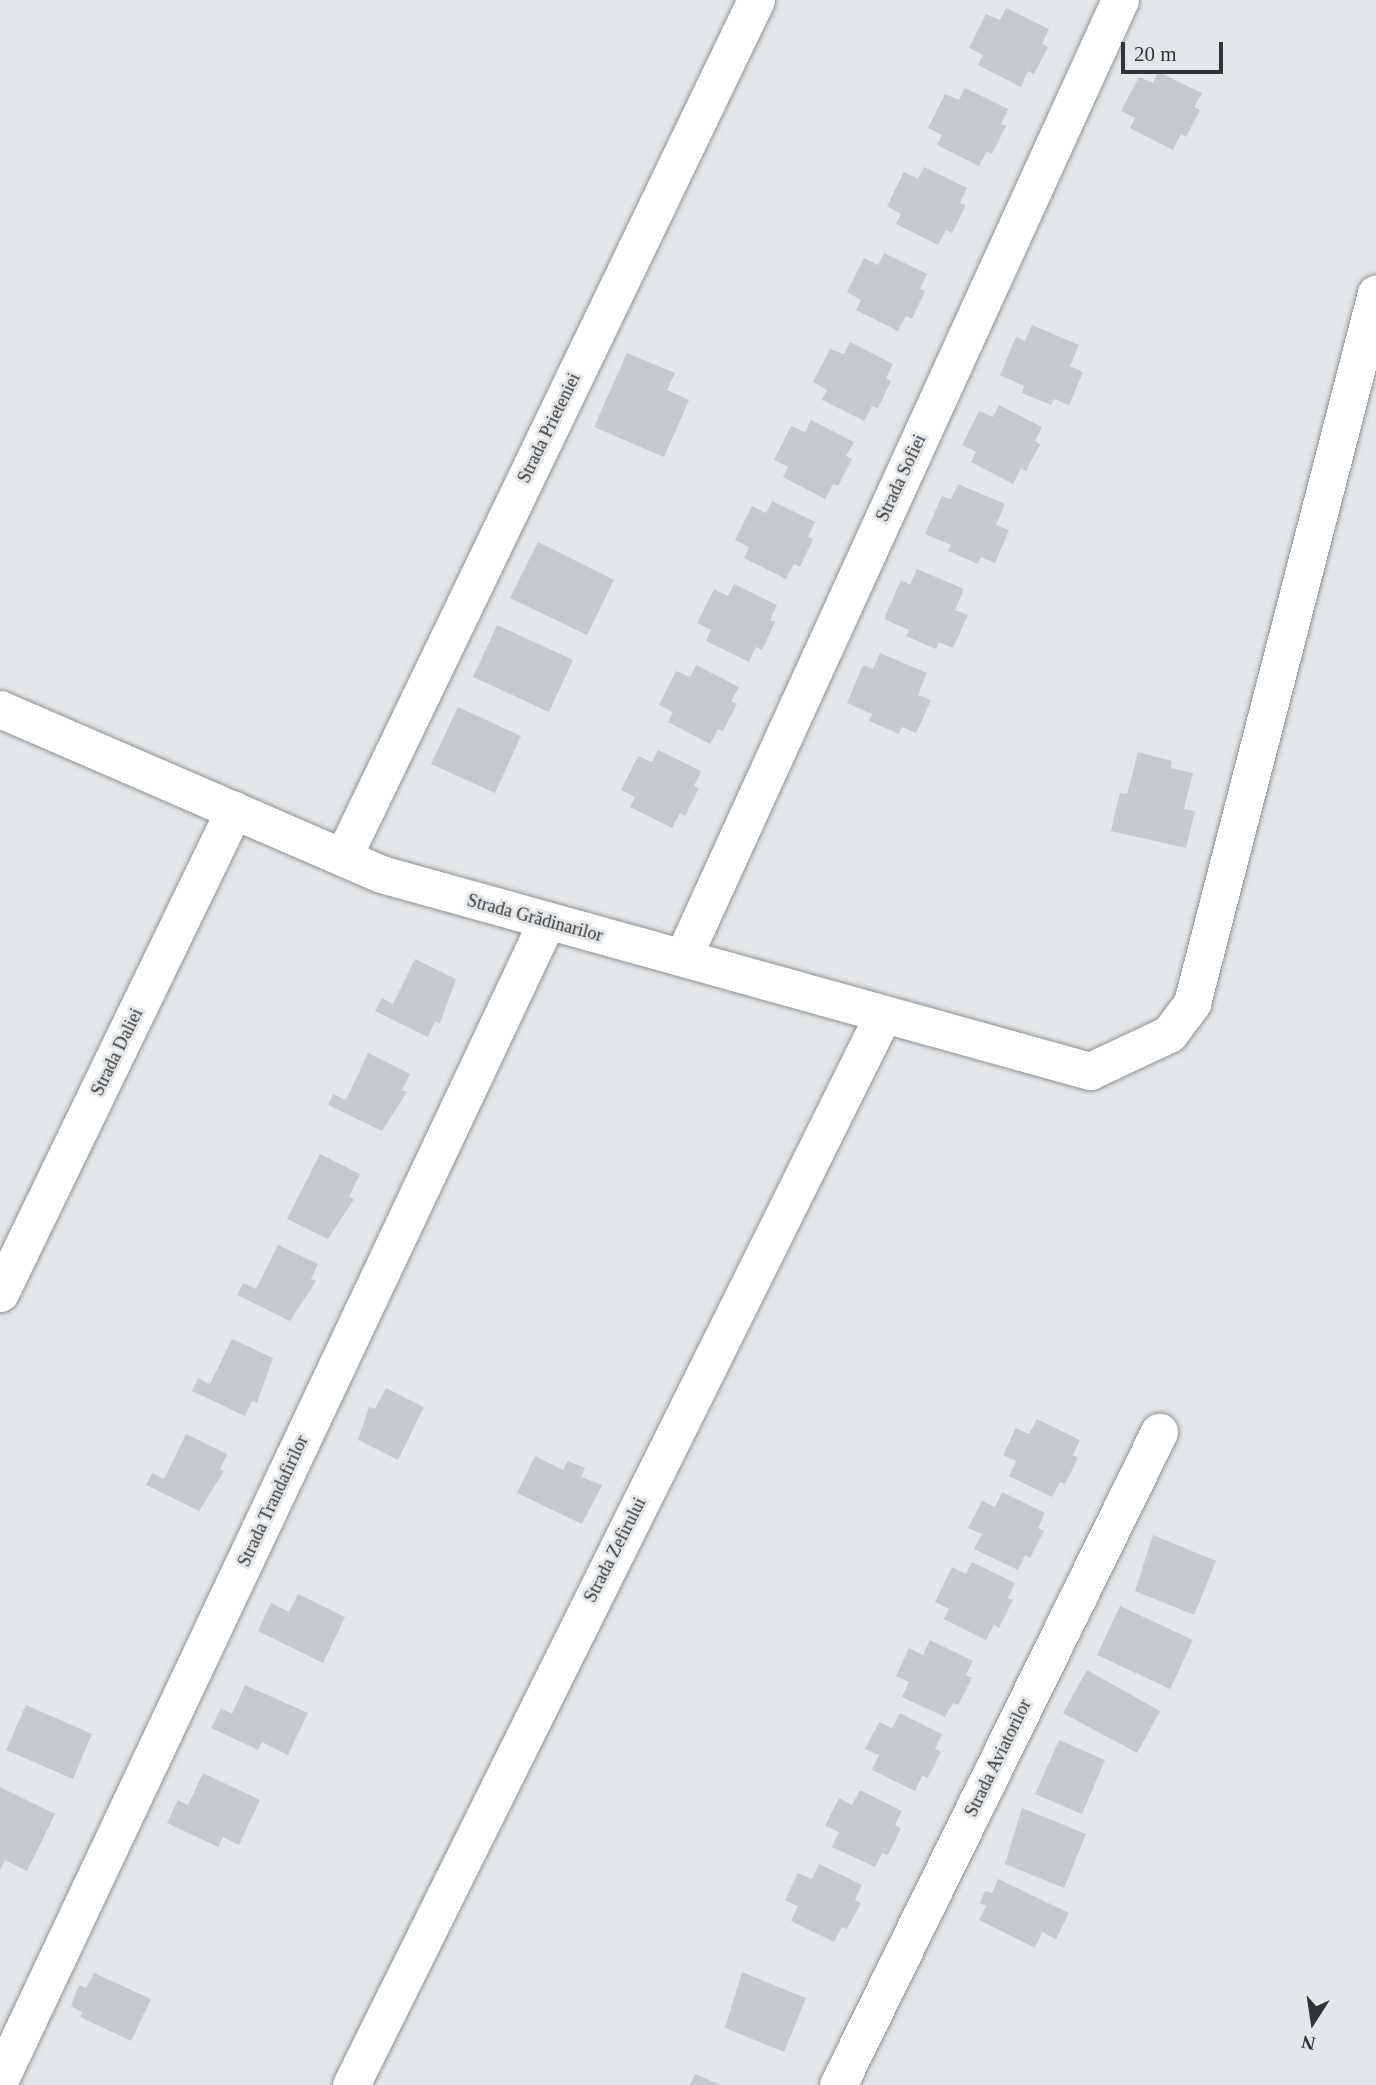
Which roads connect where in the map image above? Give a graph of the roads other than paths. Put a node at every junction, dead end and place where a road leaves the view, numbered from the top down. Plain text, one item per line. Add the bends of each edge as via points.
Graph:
1 (756, 0) edge
2 (1120, 0) edge
3 (1376, 293) edge
4 (0, 709) edge
5 (234, 810) junction
6 (343, 857) junction
7 (546, 923) junction
8 (683, 957) junction
9 (882, 1017) junction
10 (0, 1293) edge
11 (1159, 1432) dead end
12 (0, 2079) edge
13 (351, 2085) edge
14 (838, 2085) edge

1 - 6 street, Strada Prieteniei
2 - 8 street, Strada Sofiei
3 - 9 street, Strada Grădinarilor via 1192,1003 1169,1034 1090,1071
4 - 5 street, Strada Grădinarilor
5 - 6 street, Strada Grădinarilor
5 - 10 street, Strada Daliei
6 - 7 street, Strada Grădinarilor via 381,874
7 - 8 street, Strada Grădinarilor
7 - 12 street, Strada Trandafirilor
8 - 9 street, Strada Grădinarilor
9 - 13 street, Strada Zefirului
11 - 14 street, Strada Aviatorilor

